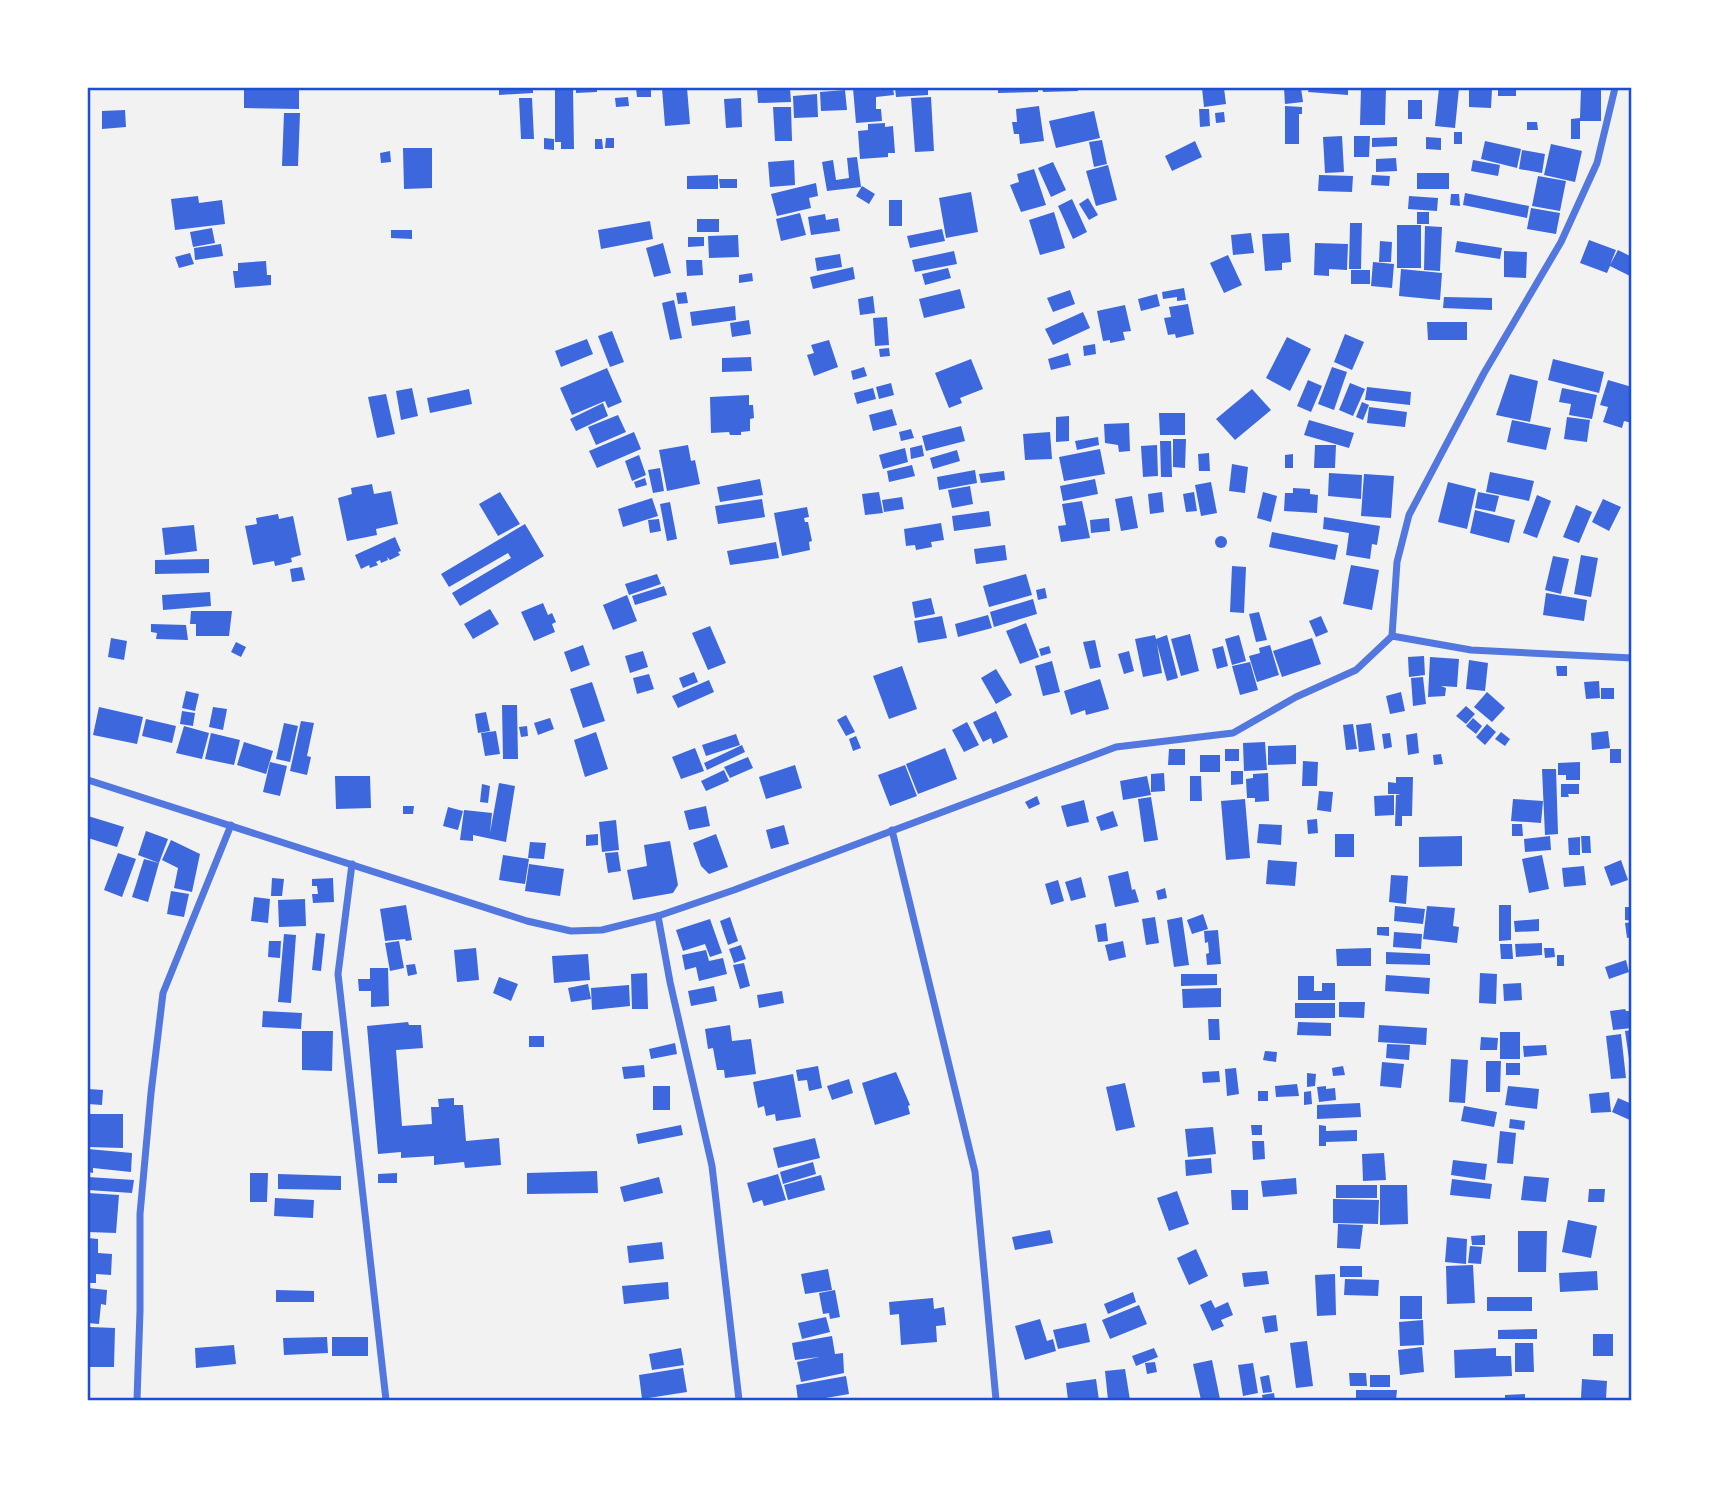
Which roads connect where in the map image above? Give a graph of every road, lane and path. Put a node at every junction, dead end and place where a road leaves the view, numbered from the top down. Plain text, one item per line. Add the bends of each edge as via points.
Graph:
1 (1615, 88) edge
2 (1392, 636) junction
3 (1632, 658) edge
4 (88, 780) edge
5 (231, 825) junction
6 (891, 830) junction
7 (352, 864) junction
8 (658, 916) junction
9 (136, 1401) edge
10 (386, 1401) edge
11 (740, 1401) edge
12 (996, 1401) edge

1 - 2 street via 1597,163 1561,243 1484,373 1409,515 1397,562
2 - 3 street via 1471,650
2 - 6 street via 1356,670 1233,733 1115,747
4 - 5 street
5 - 7 street
5 - 9 street via 163,993 140,1214
6 - 8 street
6 - 12 street via 975,1172
7 - 8 street via 571,931 602,930
7 - 10 street via 338,974
8 - 11 street via 712,1166

